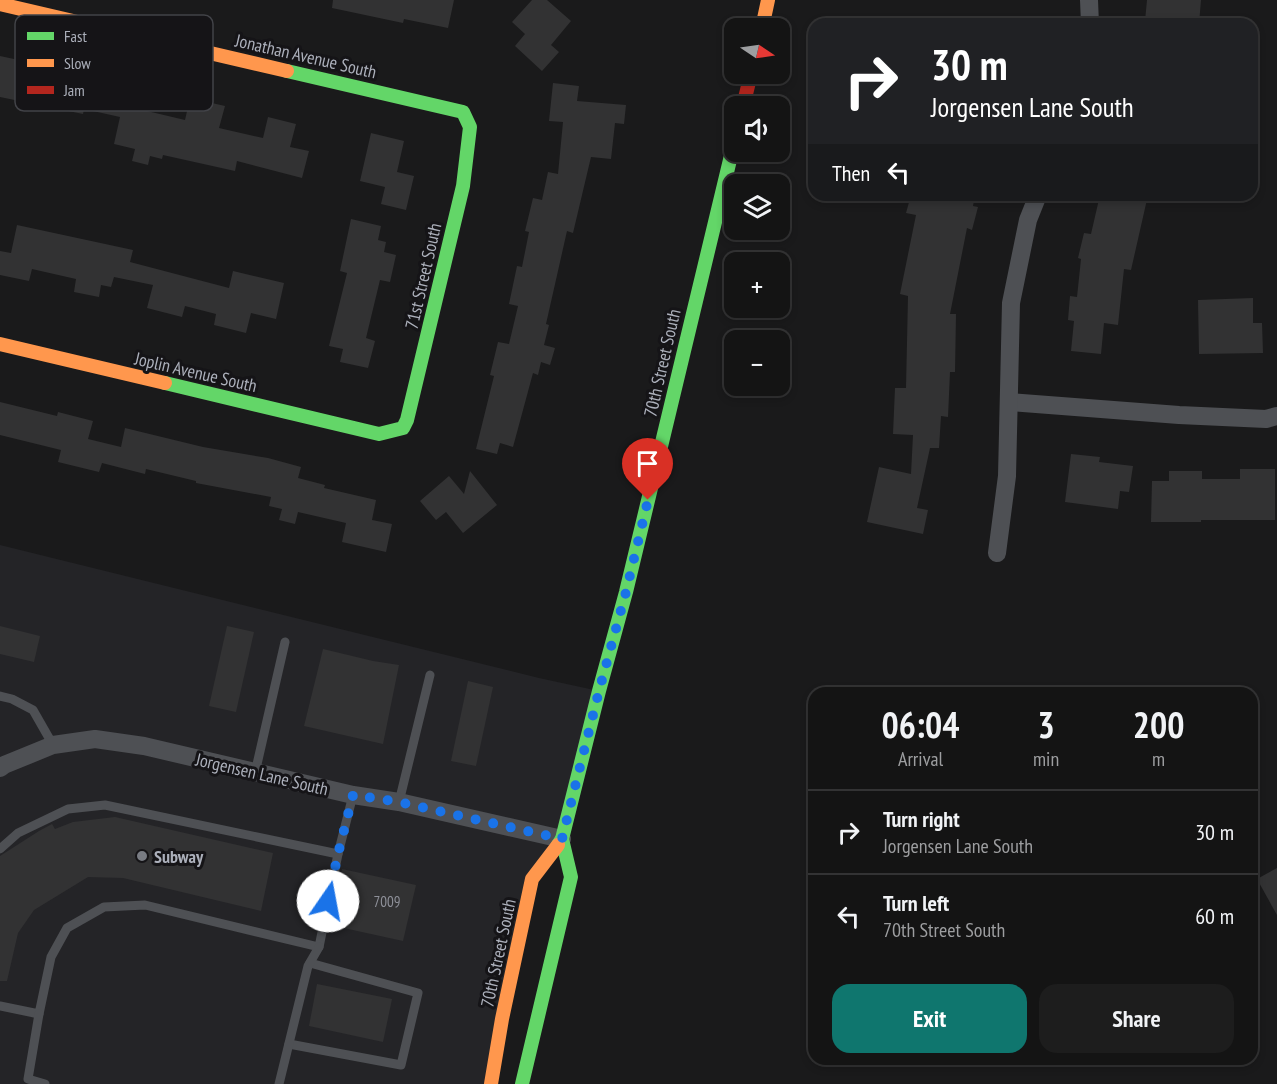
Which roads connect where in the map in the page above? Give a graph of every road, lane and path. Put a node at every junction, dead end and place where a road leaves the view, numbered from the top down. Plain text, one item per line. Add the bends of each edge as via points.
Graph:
1 (768, 0) edge
2 (1089, 0) edge
3 (0, 4) edge
4 (49, 15) edge
5 (764, 18) edge
6 (1090, 18) edge
7 (213, 53) edge
8 (463, 112) joint
9 (729, 162) edge
10 (1036, 201) edge
11 (0, 344) edge
12 (1009, 402) junction
13 (1277, 416) edge
14 (384, 432) joint
15 (997, 553) dead end
16 (285, 642) dead end
17 (430, 675) dead end
18 (0, 696) edge
19 (53, 746) junction
20 (0, 768) edge
21 (255, 773) junction
22 (353, 795) junction
23 (399, 802) junction
24 (562, 839) junction
25 (0, 849) edge
26 (338, 854) junction
27 (319, 947) junction
28 (310, 963) junction
29 (0, 1006) edge
30 (39, 1014) junction
31 (289, 1044) junction
32 (45, 1084) edge
33 (279, 1084) edge
34 (490, 1084) edge
35 (522, 1084) edge

1 - 5 main road
2 - 6 street
3 - 4 main road, Jonathan Avenue South
7 - 8 main road, Jonathan Avenue South
8 - 14 main road, 71st Street South via 470,127 463,186 407,420 403,428
9 - 24 main road, 70th Street South
10 - 12 street via 1011,303
11 - 14 main road, Joplin Avenue South via 379,434
12 - 13 street via 1179,415 1266,419
12 - 15 street via 1007,476
16 - 21 lane
17 - 23 lane
18 - 19 lane via 33,710
19 - 20 street, Jorgensen Lane South
19 - 21 street, Jorgensen Lane South via 95,739 144,746
21 - 22 street, Jorgensen Lane South
22 - 23 street, Jorgensen Lane South
22 - 26 lane
23 - 24 street, Jorgensen Lane South
24 - 34 main road, 70th Street South via 532,879
24 - 35 main road, 70th Street South via 571,878
25 - 26 lane via 18,833 68,809 105,805
26 - 27 lane
27 - 28 lane
27 - 30 lane via 145,905 104,907 68,928 51,957
28 - 31 lane
28 - 31 lane via 418,993 401,1065
29 - 30 lane
30 - 32 lane via 28,1080
31 - 33 lane

